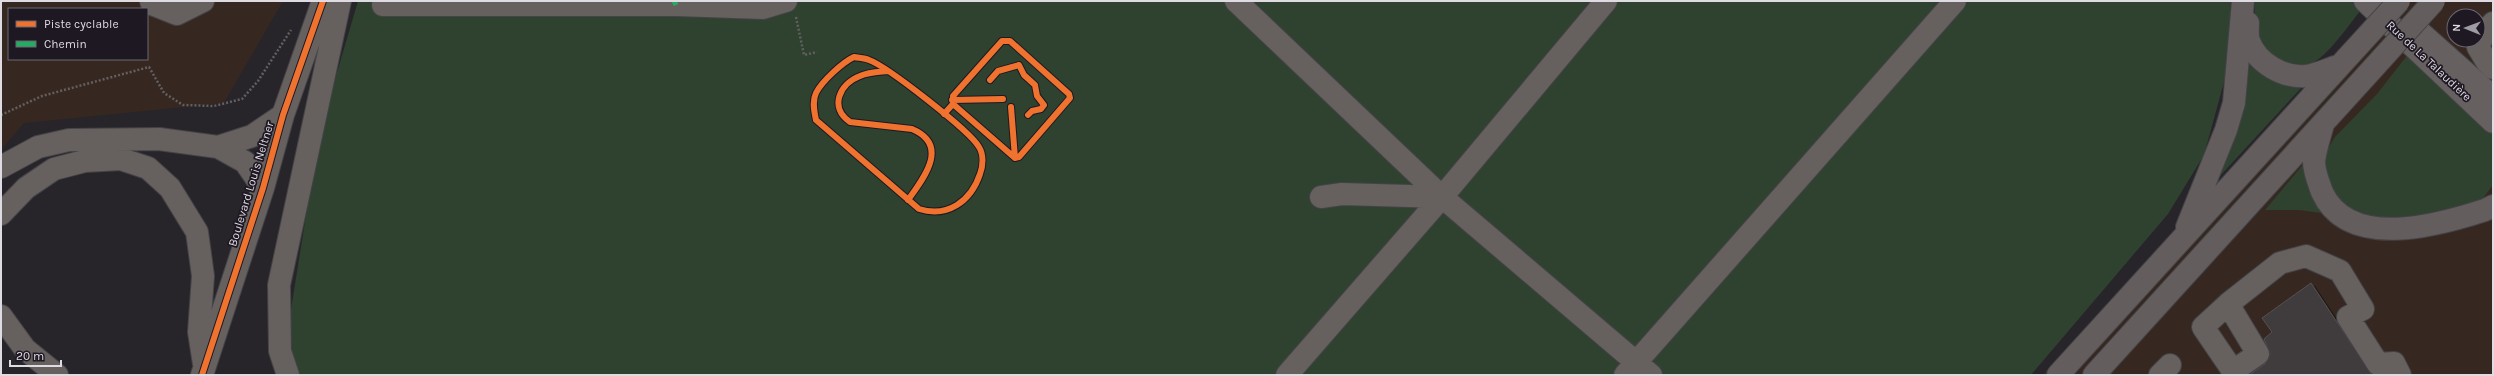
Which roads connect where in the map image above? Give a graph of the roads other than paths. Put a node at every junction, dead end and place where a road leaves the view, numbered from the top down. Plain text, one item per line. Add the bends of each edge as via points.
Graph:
1 (151, 1) edge
2 (203, 1) edge
3 (323, 1) edge
4 (340, 1) edge
5 (384, 1) edge
6 (1236, 1) edge
7 (1606, 1) edge
8 (1955, 1) edge
9 (2243, 1) edge
10 (2250, 1) edge
11 (2365, 1) edge
12 (2385, 1) edge
13 (2399, 1) edge
14 (2434, 1) edge
15 (791, 7) edge
16 (2493, 23) edge
17 (2342, 63) junction
18 (2493, 68) edge
19 (2493, 97) edge
20 (283, 115) junction
21 (2493, 122) edge
22 (2323, 123) junction
23 (218, 147) junction
24 (1, 167) edge
25 (264, 188) junction
26 (1321, 196) dead end
27 (1442, 197) junction
28 (2493, 206) edge
29 (1, 214) edge
30 (2183, 238) junction
31 (2228, 304) dead end
32 (1, 316) edge
33 (1638, 371) edge
34 (203, 372) edge
35 (57, 375) edge
36 (288, 375) edge
37 (1287, 375) edge
38 (2058, 375) edge
39 (2094, 375) edge
40 (2400, 375) edge

1 - 2 street via 152,4 177,14
3 - 20 street, Boulevard Louis Neltner
4 - 36 street via 279,285 280,352
5 - 15 street via 382,5
6 - 27 street
7 - 27 street
8 - 33 street
9 - 30 highway via 2234,103 2224,137
10 - 17 highway via 2249,41 2260,60 2287,74 2306,76
11 - 21 main road, Rue de La Talaudière
12 - 19 main road, Rue de La Talaudière
13 - 17 highway, bridge
14 - 22 highway, bridge
16 - 18 street via 2485,32 2478,47 2486,62
17 - 30 highway
20 - 23 street via 252,136
20 - 25 street, Boulevard Louis Neltner
22 - 28 highway via 2314,163 2318,182 2326,200 2341,216 2366,226 2423,228
22 - 39 highway
23 - 24 street via 159,139 69,140 38,147
23 - 25 street via 245,162
25 - 34 street, Boulevard Louis Neltner
26 - 27 street via 1342,194
27 - 33 street
27 - 37 street
29 - 34 street via 26,188 54,169 84,161 121,160 148,168 170,188 197,232 203,276 199,332
30 - 38 highway
31 - 40 street via 2280,263 2306,256 2340,271 2364,308 2348,317 2378,364 2394,363
32 - 35 street via 25,349

